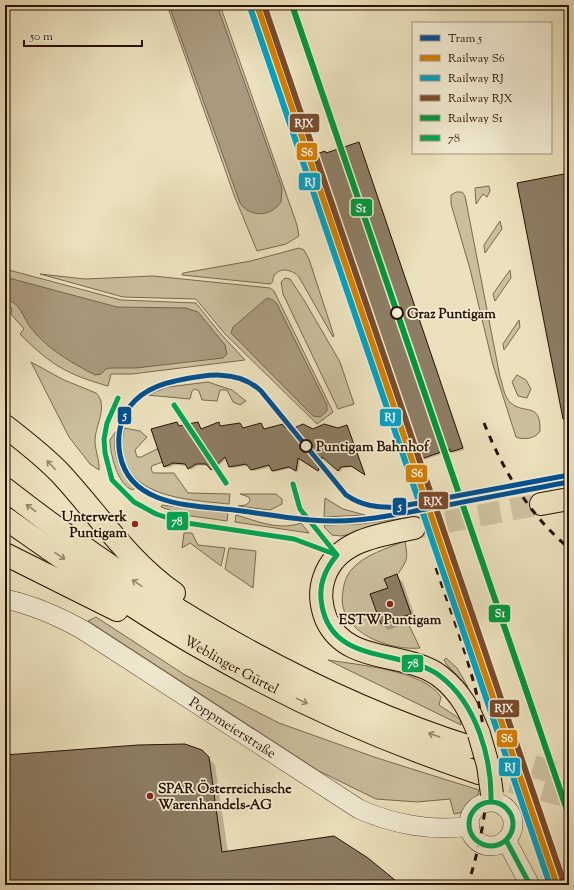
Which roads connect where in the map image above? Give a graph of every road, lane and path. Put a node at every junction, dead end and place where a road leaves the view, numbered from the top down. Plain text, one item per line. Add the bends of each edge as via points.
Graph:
1 (5, 426) edge
2 (5, 489) edge
3 (569, 499) edge
4 (541, 504) tunnel mouth
5 (5, 518) edge
6 (414, 528) tunnel mouth
7 (5, 554) edge
8 (5, 599) edge
9 (157, 621) junction
10 (242, 647) junction
11 (474, 741) junction
12 (479, 773) tunnel mouth
13 (491, 798) junction
14 (470, 826) junction
15 (506, 840) junction
16 (530, 885) edge

10 -> 1 main road via 212,617 154,577 114,538 61,474 40,453
10 -> 2 main road, Weblinger Gürtel via 148,591
3 - 4 main road
5 -> 9 main road, Weblinger Gürtel
6 - 11 main road via 372,538 348,547 337,555 323,579 321,605 333,631 349,644 372,655 421,666 440,677 464,701
7 - 9 main road via 104,602 134,620
8 - 14 street, Poppmeierstraße via 56,615 83,630 359,809 378,817 418,825 453,828
9 -> 12 main road, Weblinger Gürtel via 243,672 320,710 397,744
11 -> 10 main road, Weblinger Gürtel via 424,731 343,698
11 - 13 main road, bridge via 488,765
13 - 14 street via 476,808 470,818
13 - 15 street via 505,806 512,815 512,831
14 - 15 street via 475,838 484,844 496,845
15 - 16 street

